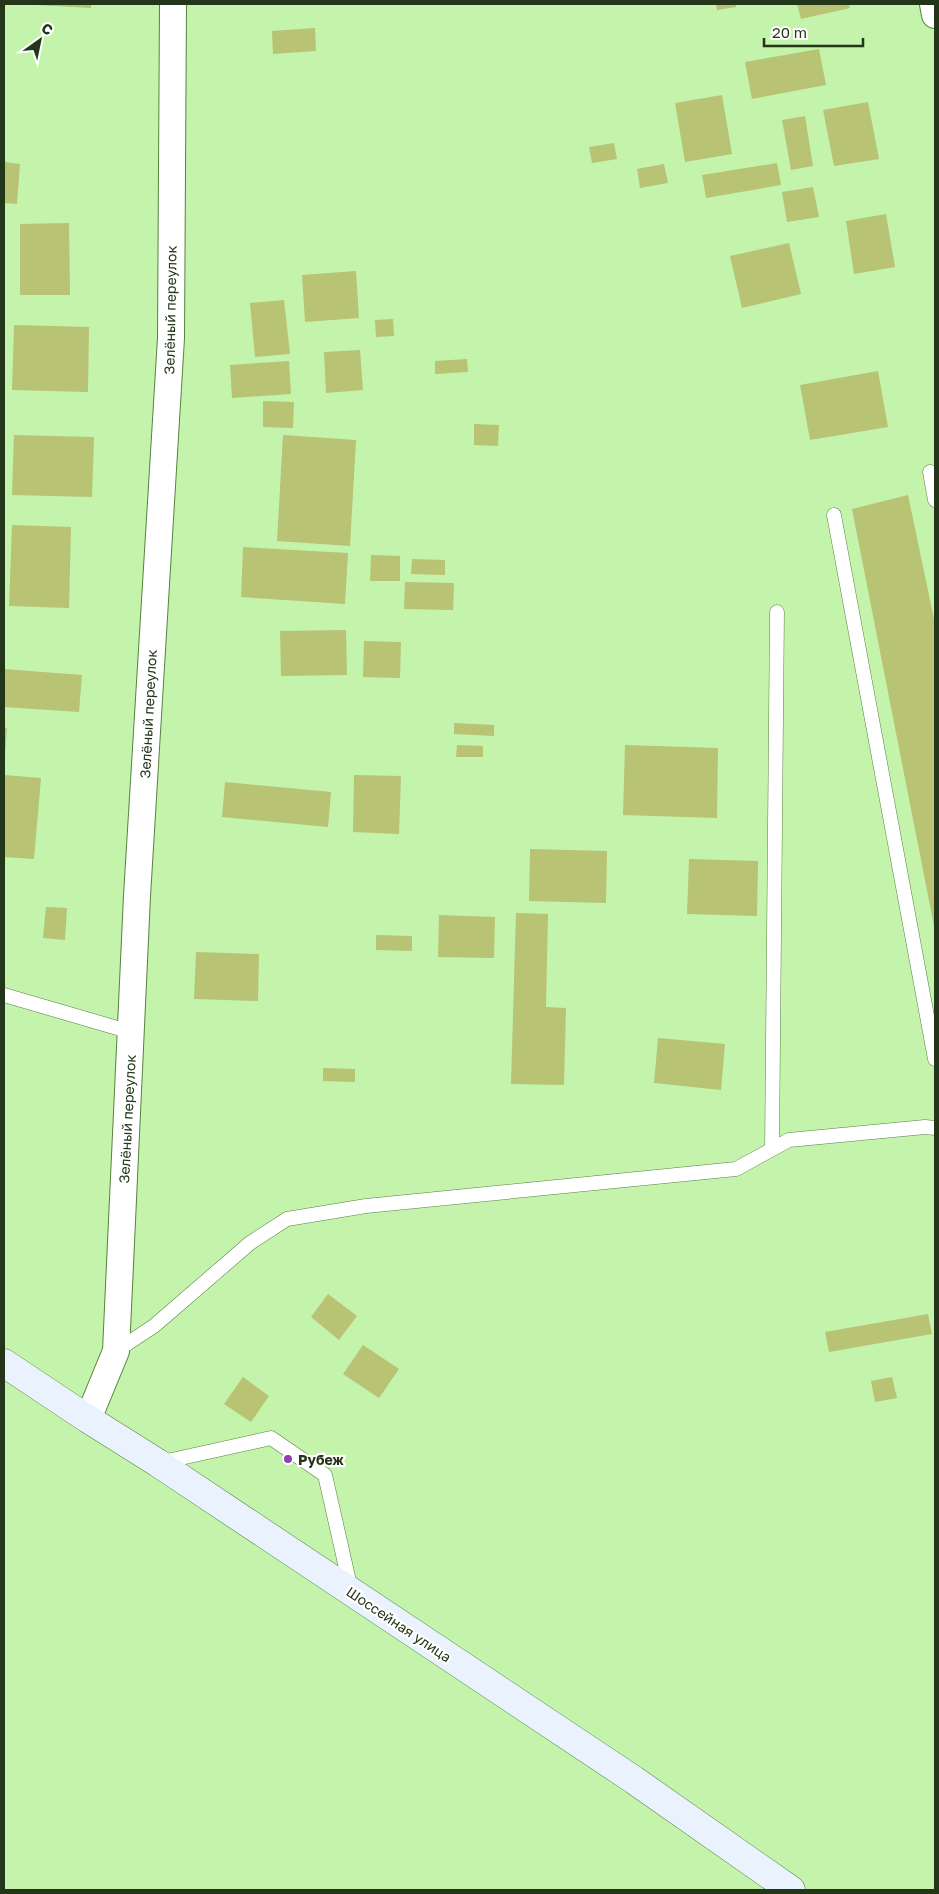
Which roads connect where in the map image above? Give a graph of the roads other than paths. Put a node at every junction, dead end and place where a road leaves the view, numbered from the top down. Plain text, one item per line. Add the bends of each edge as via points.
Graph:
1 (173, 4) edge
2 (933, 4) edge
3 (935, 16) edge
4 (930, 472) dead end
5 (935, 500) edge
6 (834, 515) dead end
7 (777, 612) dead end
8 (4, 995) edge
9 (131, 1032) junction
10 (935, 1059) edge
11 (935, 1128) edge
12 (772, 1149) junction
13 (116, 1350) junction
14 (4, 1362) edge
15 (88, 1419) junction
16 (158, 1463) junction
17 (351, 1593) junction
18 (791, 1890) edge

1 - 9 street, Зелёный переулок via 171,338
2 - 3 street
4 - 5 lane
6 - 10 lane
7 - 12 lane
8 - 9 lane
9 - 13 street, Зелёный переулок
11 - 12 lane via 789,1140
12 - 13 lane via 736,1169 366,1206 287,1219 250,1244 154,1326
13 - 15 street, Зелёный переулок
14 - 15 main road, Шоссейная улица
15 - 16 main road, Шоссейная улица
16 - 17 main road, Шоссейная улица
16 - 17 lane via 272,1438 325,1475
17 - 18 main road, Шоссейная улица via 634,1780

